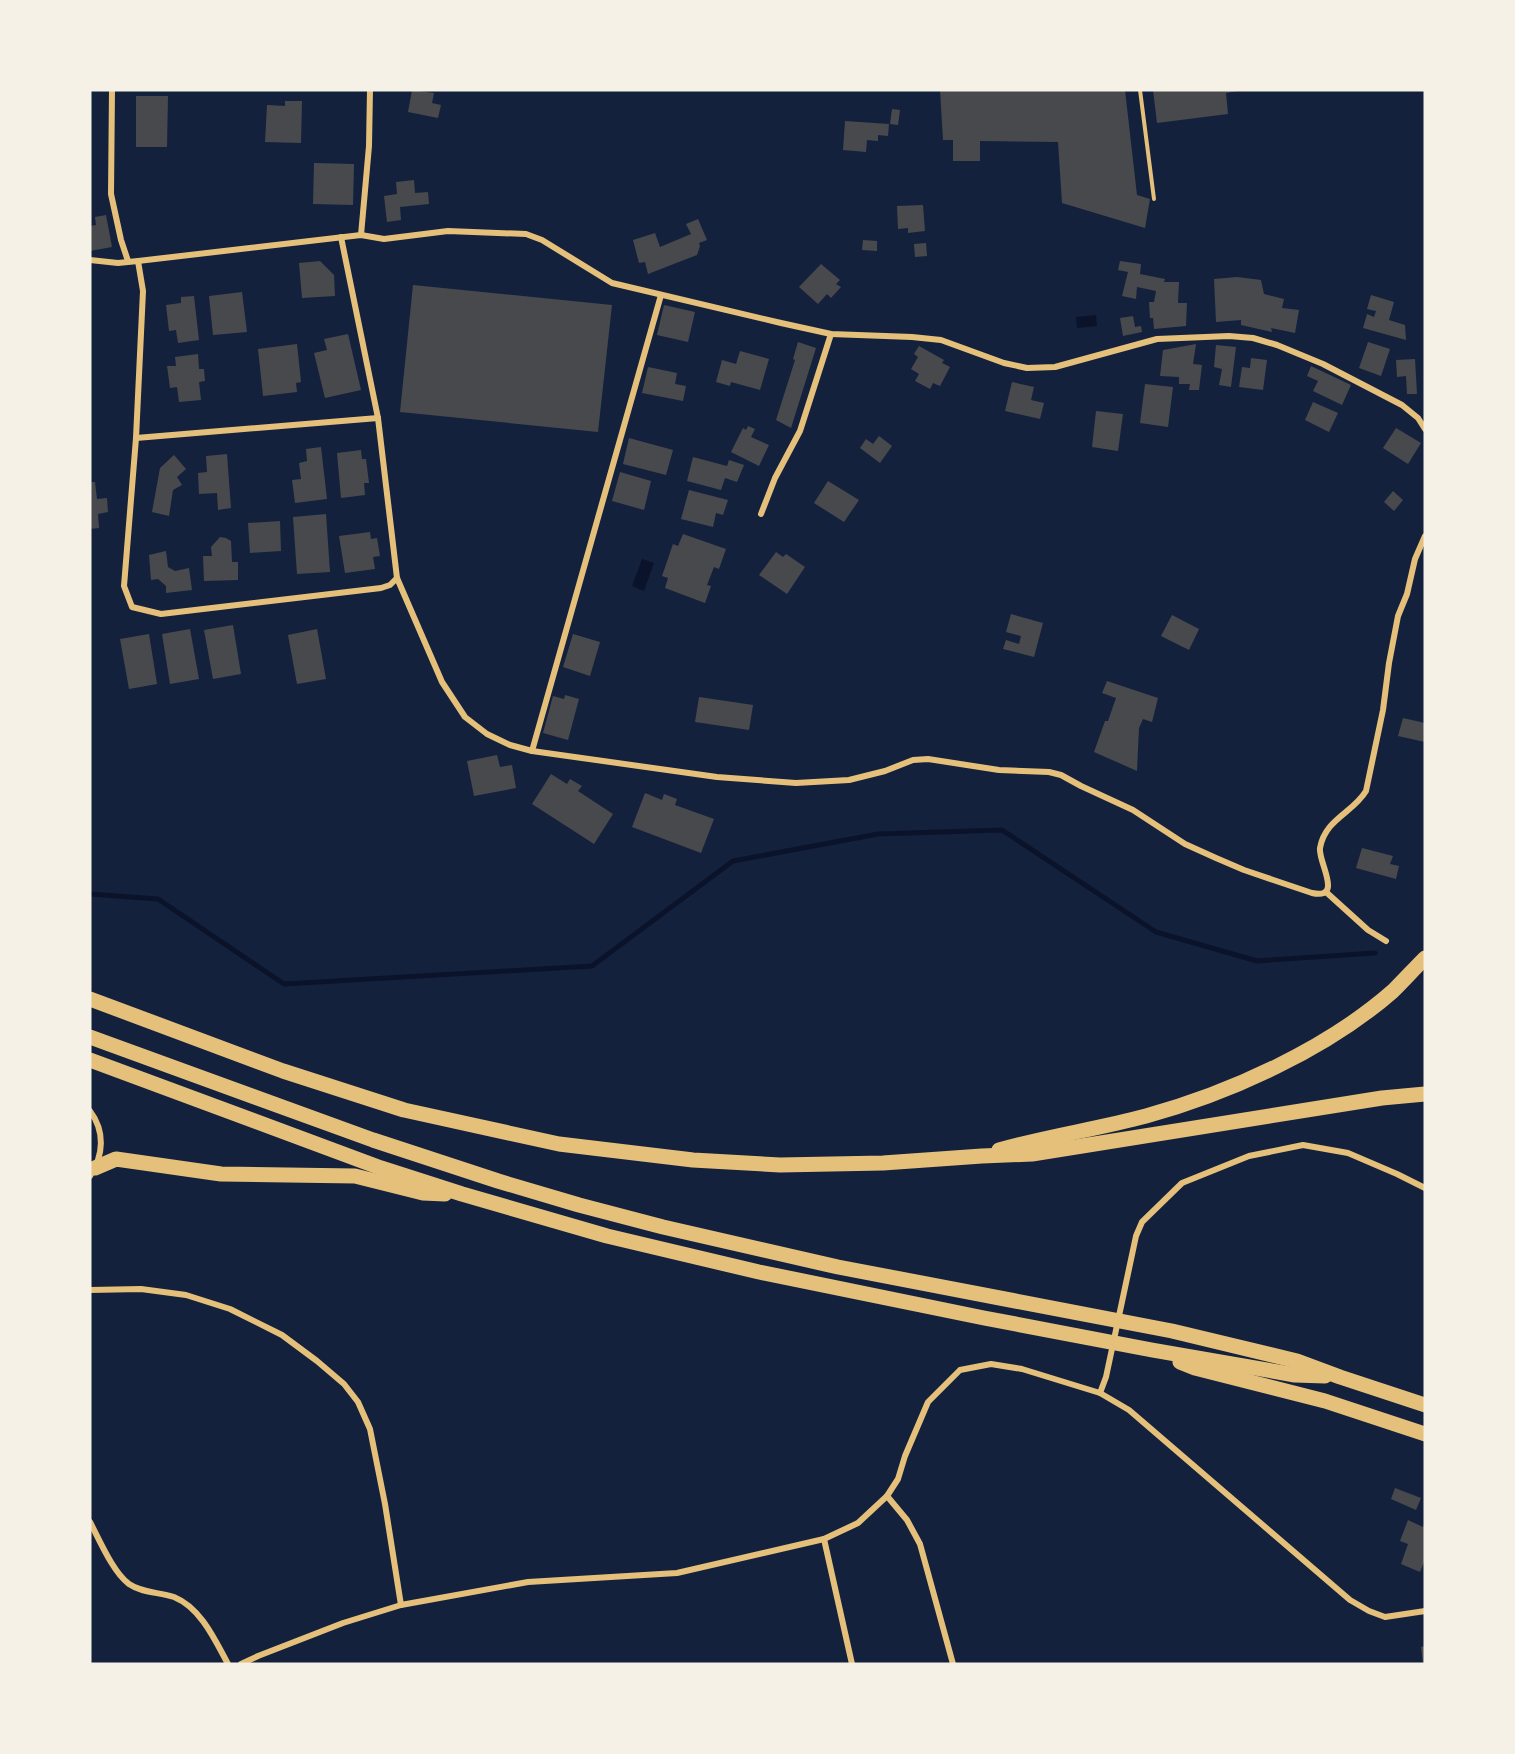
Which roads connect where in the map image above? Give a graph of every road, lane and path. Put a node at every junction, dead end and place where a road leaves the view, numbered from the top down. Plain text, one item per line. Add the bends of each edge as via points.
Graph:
1 (112, 90) edge
2 (370, 90) edge
3 (1140, 90) edge
4 (1154, 199) dead end
5 (361, 235) junction
6 (341, 237) junction
7 (90, 261) edge
8 (128, 261) junction
9 (138, 261) junction
10 (661, 295) junction
11 (831, 334) junction
12 (378, 418) junction
13 (1425, 429) edge
14 (136, 438) junction
15 (761, 514) dead end
16 (1425, 536) edge
17 (397, 578) junction
18 (532, 751) junction
19 (1326, 892) junction
20 (1386, 941) dead end
21 (1425, 958) edge
22 (90, 999) edge
23 (90, 1037) edge
24 (90, 1060) edge
25 (1425, 1094) edge
26 (90, 1111) edge
27 (982, 1156) junction
28 (93, 1172) edge
29 (1425, 1188) edge
30 (462, 1194) junction
31 (90, 1290) edge
32 (1152, 1350) junction
33 (1340, 1377) junction
34 (1100, 1393) junction
35 (1425, 1405) edge
36 (1425, 1434) edge
37 (887, 1496) junction
38 (90, 1522) edge
39 (824, 1539) junction
40 (401, 1605) junction
41 (1425, 1611) edge
42 (228, 1664) edge
43 (241, 1664) edge
44 (852, 1664) edge
45 (953, 1664) edge

1 - 8 street via 111,194
2 - 5 street
3 - 4 lane
5 - 6 street
5 - 10 street via 384,239 448,231 526,234 612,283
6 - 9 street
6 - 12 street
7 - 8 street
8 - 9 street
9 - 14 street via 143,291
10 - 11 street
10 - 18 street
11 - 13 street via 941,340 1004,363 1037,368 1055,367 1157,339 1253,338 1314,360 1402,405
11 - 15 street via 800,431
12 - 14 street
12 - 17 street
14 - 17 street via 124,586 132,607 161,614 381,588
16 - 19 street via 1398,616 1366,791 1332,823 1320,848 1329,885
17 - 18 street via 441,681 465,717 487,734
18 - 19 street via 717,777 796,783 849,780 928,759 999,770 1049,772 1134,810 1185,844 1216,858 1312,893
19 - 20 street
21 - 27 highway via 1392,991 1348,1024 1252,1078 1146,1116 1030,1141
22 - 27 highway via 283,1071 404,1110 559,1144 693,1160 780,1165
23 - 33 highway via 373,1140 579,1205 838,1267 1172,1331 1297,1360
24 - 30 highway
25 - 27 highway via 1032,1155
26 - 28 street via 101,1132 101,1150
28 - 30 highway via 116,1159 221,1174 355,1176 423,1193
29 - 34 street via 1348,1153 1303,1145 1249,1156 1182,1183 1142,1222 1136,1236
30 - 32 highway via 608,1236 759,1272
31 - 40 street via 141,1289 186,1295 230,1309 282,1335 344,1384 358,1402 370,1429
32 - 33 highway via 1295,1375
32 - 36 highway via 1195,1368 1325,1401
33 - 35 highway
34 - 37 street via 1022,1369 991,1364 960,1370 928,1402 898,1479
34 - 41 street via 1129,1410 1350,1600 1385,1617
37 - 39 street via 858,1523
37 - 45 street via 908,1520 920,1544
38 - 42 street via 119,1574 130,1585 176,1598 195,1612
39 - 40 street via 677,1573 528,1581
39 - 44 street
40 - 43 street via 343,1623

